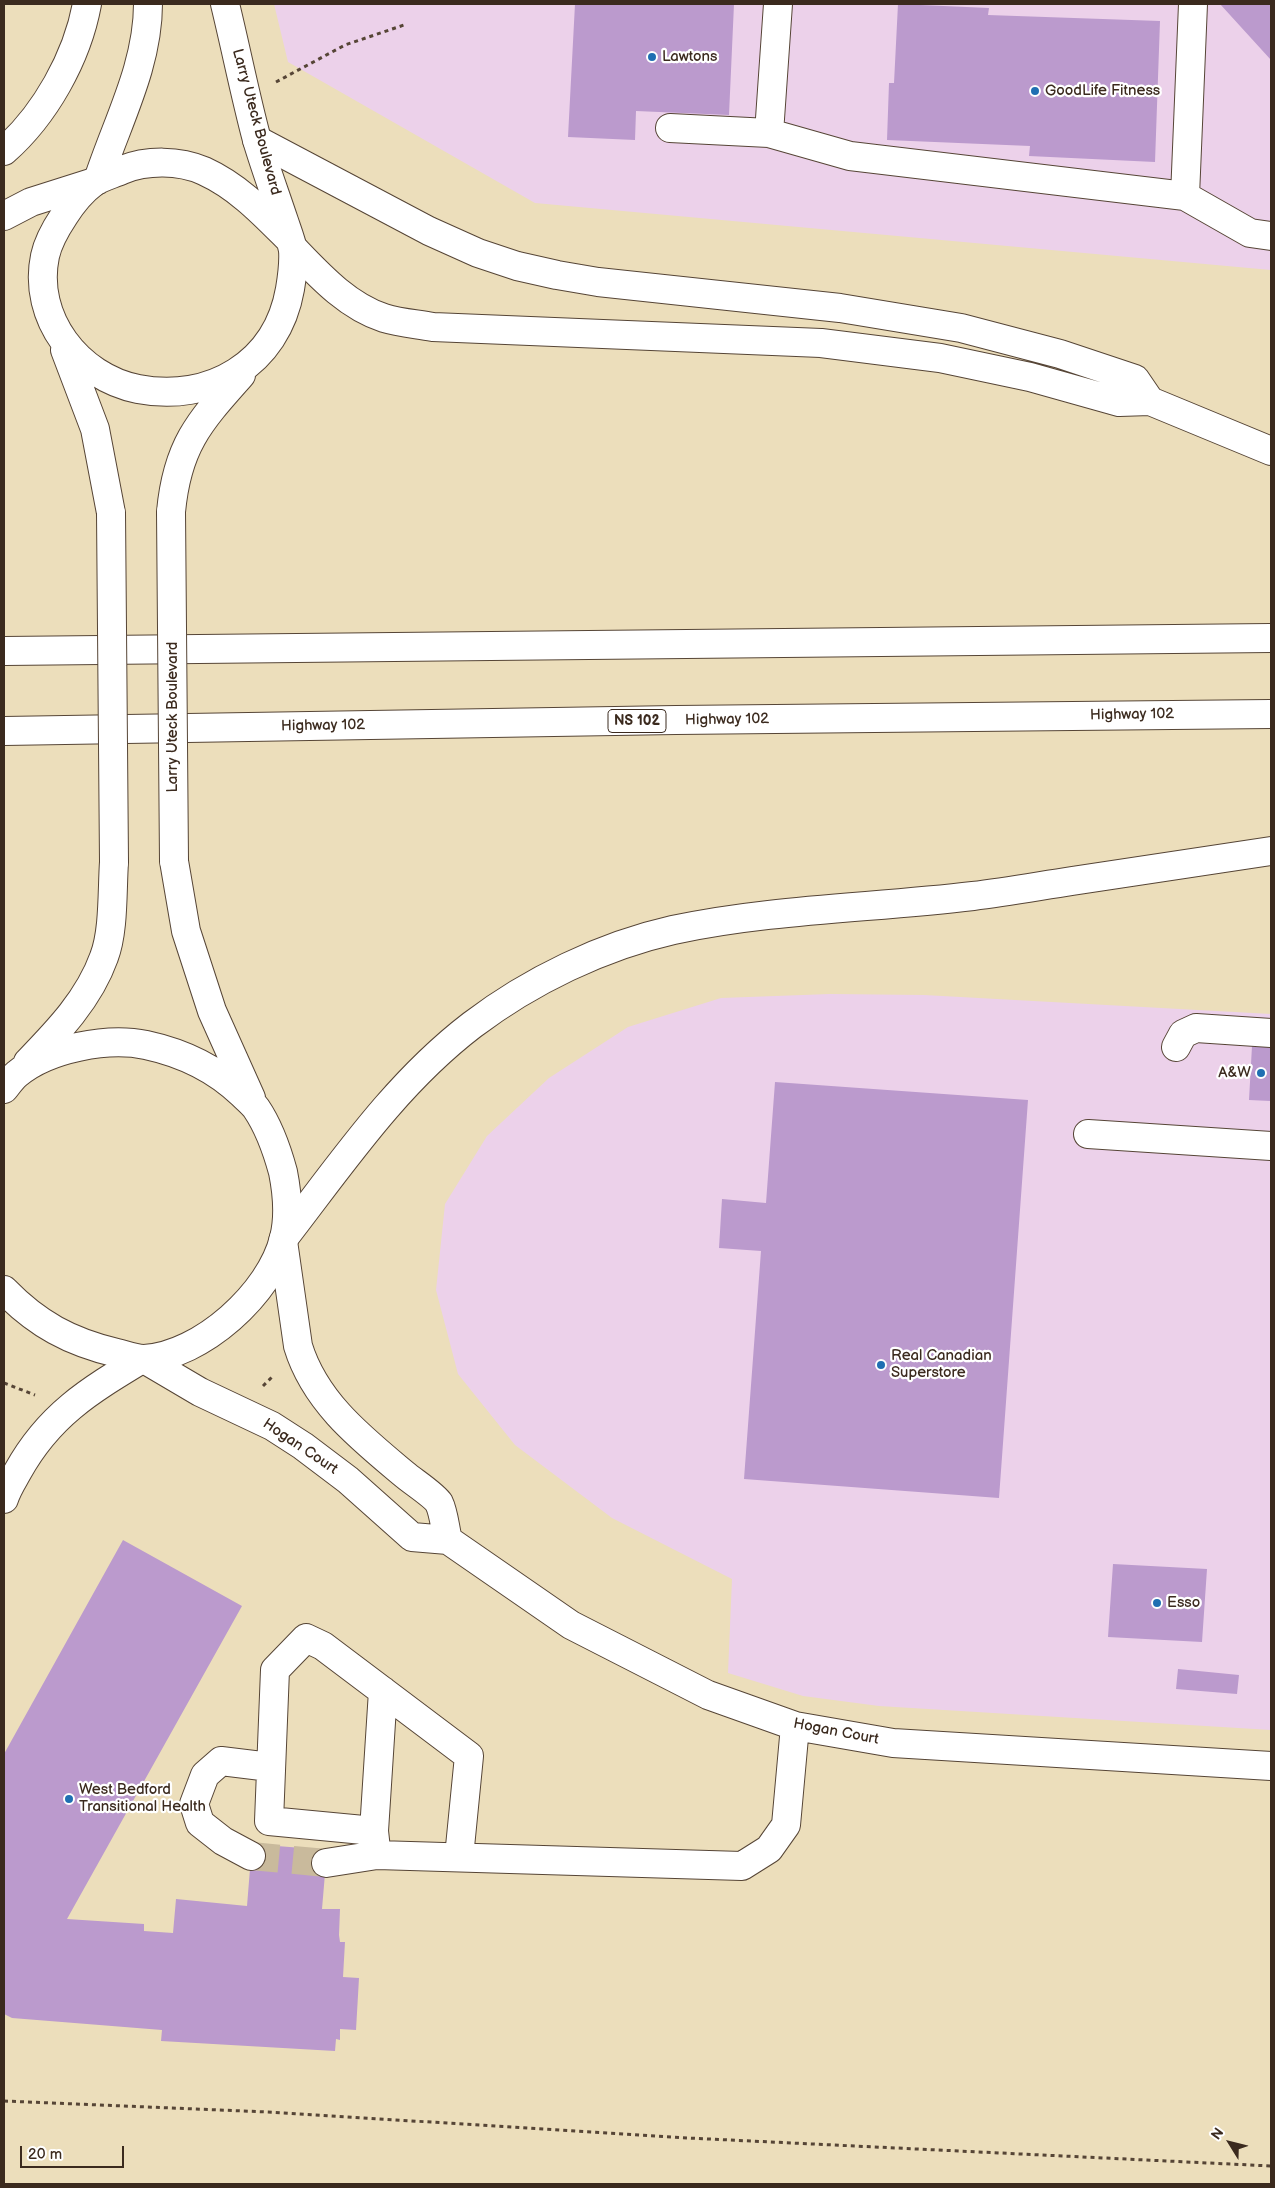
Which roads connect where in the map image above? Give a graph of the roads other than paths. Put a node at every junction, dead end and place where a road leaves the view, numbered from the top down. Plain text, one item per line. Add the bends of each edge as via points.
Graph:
1 (88, 4) edge
2 (148, 4) edge
3 (225, 4) edge
4 (778, 4) edge
5 (1193, 4) edge
6 (670, 128) dead end
7 (769, 133) junction
8 (257, 140) junction
9 (4, 150) edge
10 (96, 181) junction
11 (1186, 196) junction
12 (4, 216) edge
13 (1271, 236) edge
14 (291, 244) junction
15 (57, 332) junction
16 (268, 345) junction
17 (1150, 401) junction
18 (1271, 451) edge
19 (1271, 638) edge
20 (4, 651) edge
21 (1271, 714) edge
22 (4, 731) edge
23 (1271, 850) edge
24 (1271, 1033) edge
25 (1176, 1047) dead end
26 (10, 1082) edge
27 (255, 1106) junction
28 (1088, 1134) dead end
29 (1271, 1146) edge
30 (284, 1240) junction
31 (4, 1290) edge
32 (143, 1359) junction
33 (4, 1499) edge
34 (448, 1540) junction
35 (383, 1691) junction
36 (795, 1726) junction
37 (1271, 1766) edge
38 (270, 1767) junction
39 (376, 1843) junction
40 (251, 1856) tunnel mouth
41 (459, 1857) junction
42 (326, 1863) tunnel mouth

1 - 9 main road via 79,35 58,83 37,115
2 - 10 main road via 148,26 141,60
3 - 8 main road, Larry Uteck Boulevard
4 - 7 main road
5 - 11 main road
6 - 7 main road
7 - 11 main road via 850,156
8 - 14 main road, Larry Uteck Boulevard
8 - 17 main road via 429,231 517,266 598,282 840,308 961,328 1060,354 1135,379
10 - 12 main road via 31,202
10 - 14 main road via 130,167 157,162 203,171 227,183 254,203
10 - 15 main road via 73,202 55,229 45,255 42,280 47,308
11 - 13 main road via 1250,233
14 - 16 main road via 292,272 287,303
14 - 17 main road via 342,294 362,308 402,322 443,327 821,343 949,360 1030,377 1119,402
15 - 16 main road via 78,359 94,371 121,384 159,392 202,388 225,379 247,365
15 - 26 main road, bridge via 95,429 111,513 114,862 109,929 105,956 98,972 80,1003
16 - 27 main road, Larry Uteck Boulevard, bridge via 194,431 178,467 171,512 174,862 186,932 212,1011
17 - 18 main road
19 - 20 main road
21 - 22 main road, Highway 102 / NS 102
23 - 30 main road via 974,896 727,920 670,931 620,946 563,970 516,996 472,1026 422,1068 376,1117
24 - 25 main road via 1196,1028 1183,1034
26 - 27 main road via 44,1058 74,1048 135,1043 170,1052 210,1068
27 - 30 main road via 278,1155 285,1184
28 - 29 main road
30 - 32 main road via 256,1292 226,1323 188,1346
30 - 34 main road via 298,1346 316,1385 359,1437 439,1503
31 - 32 main road via 28,1314 49,1328 77,1341
32 - 33 main road via 98,1386 56,1418 27,1455
32 - 34 main road, Hogan Court via 200,1392 272,1426 303,1446 348,1480 412,1537
34 - 36 main road, Hogan Court via 571,1625 708,1695
35 - 38 main road via 323,1646 306,1638 275,1670
35 - 39 main road
35 - 41 main road via 469,1756
36 - 37 main road, Hogan Court via 893,1743
36 - 41 main road via 786,1825 769,1849 742,1866
38 - 39 main road via 269,1822
38 - 40 main road via 222,1761 205,1774 194,1804 200,1822 222,1840
39 - 41 main road
39 - 42 main road

